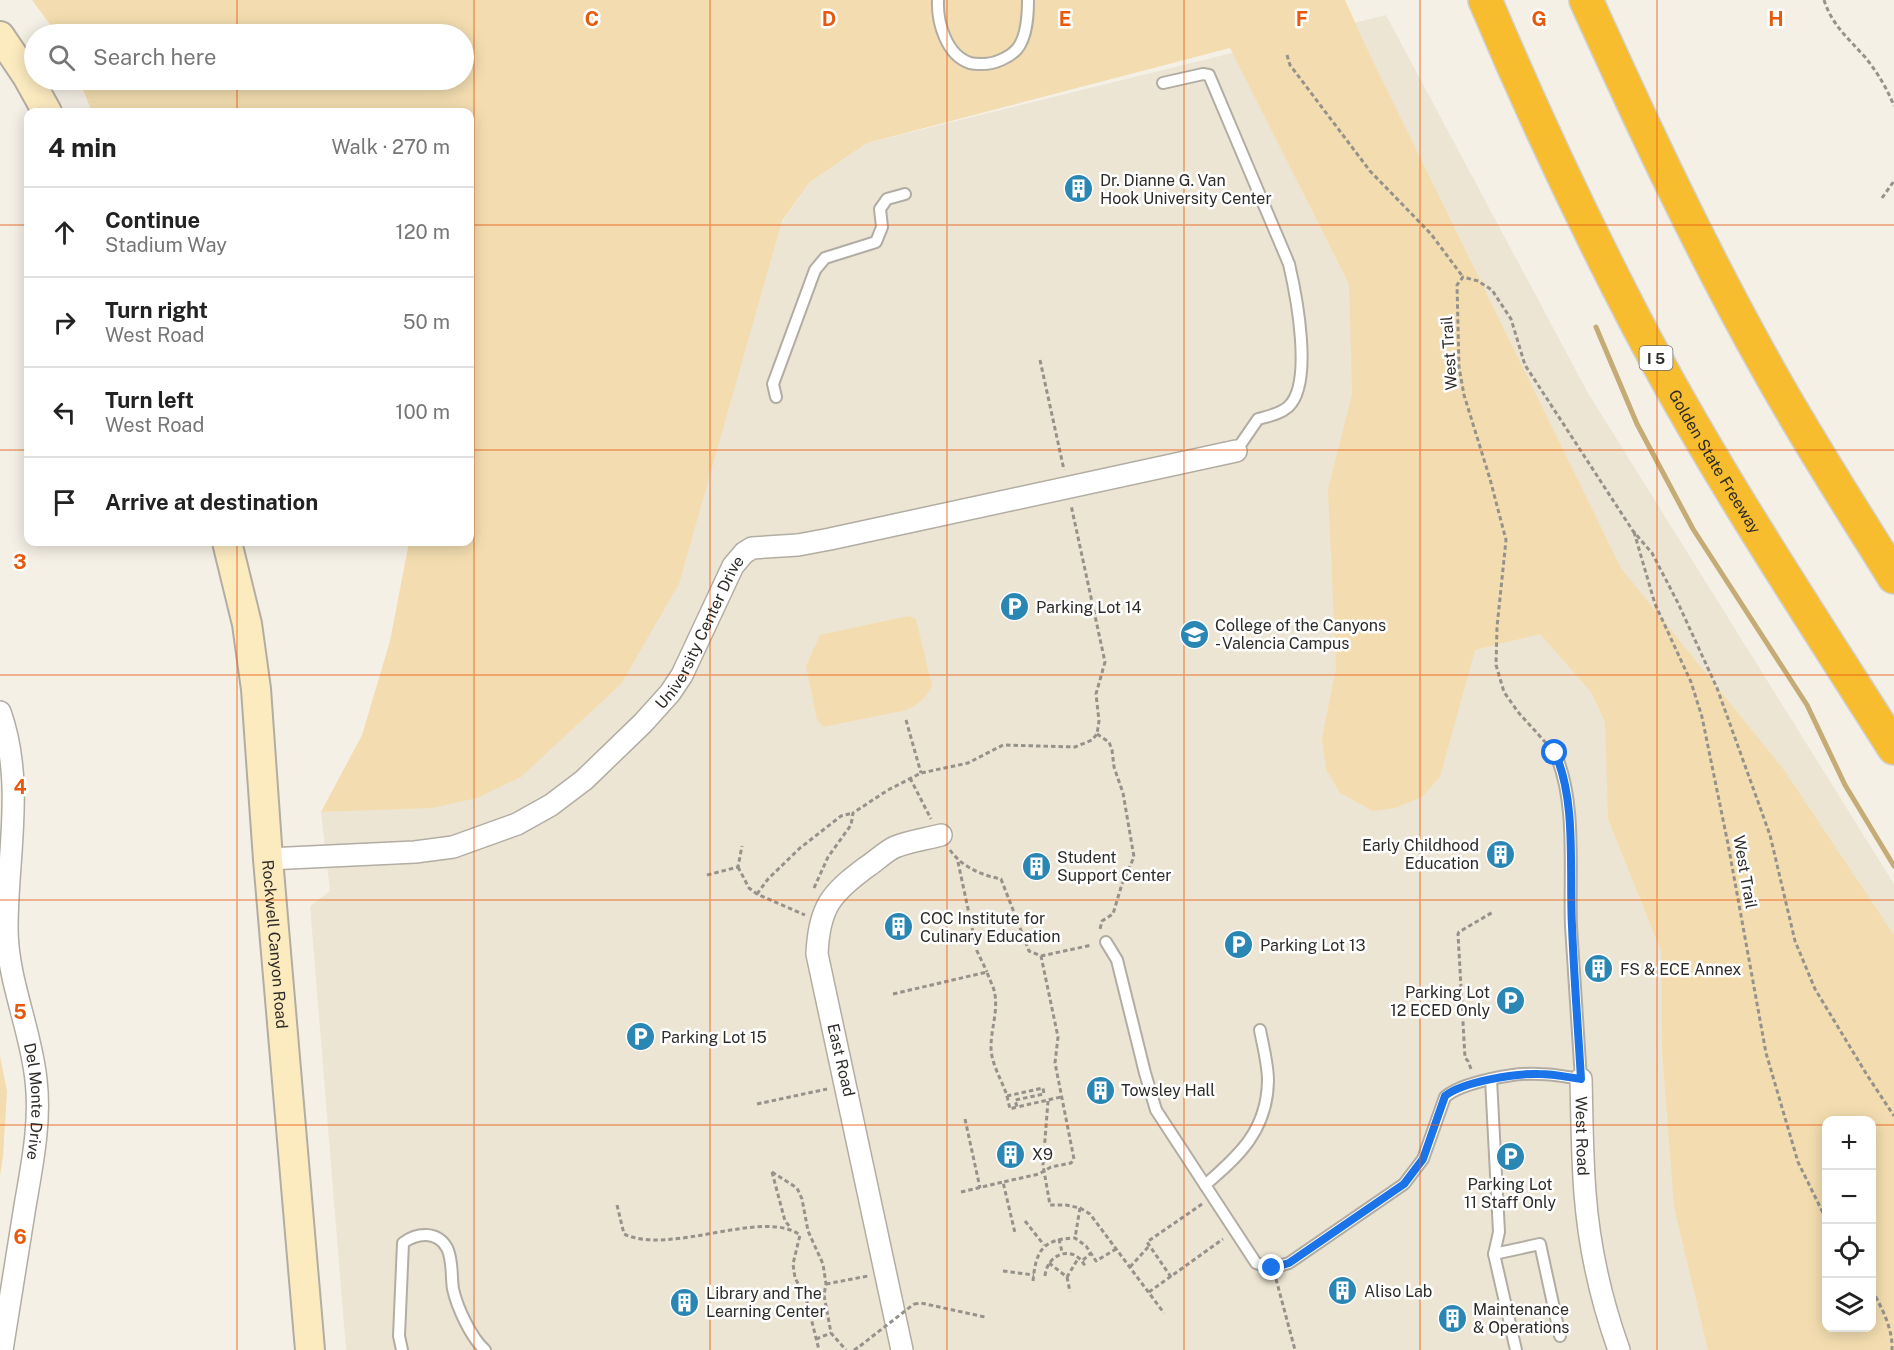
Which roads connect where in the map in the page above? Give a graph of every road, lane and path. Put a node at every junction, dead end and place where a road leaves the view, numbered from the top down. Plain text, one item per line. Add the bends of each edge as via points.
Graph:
1 (939, 0) edge
2 (1028, 0) edge
3 (1485, 0) edge
4 (1586, 0) edge
5 (1824, 0) edge
6 (0, 36) edge
7 (1287, 55) dead end
8 (24, 72) edge
9 (1163, 83) dead end
10 (35, 90) edge
11 (1894, 106) edge
12 (45, 108) edge
13 (1894, 181) edge
14 (905, 194) dead end
15 (1882, 198) dead end
16 (1463, 277) junction
17 (1040, 360) dead end
18 (776, 397) dead end
19 (1236, 451) joint
20 (1067, 487) junction
21 (1633, 531) junction
22 (228, 546) edge
23 (1894, 577) edge
24 (0, 712) edge
25 (906, 720) dead end
26 (1097, 734) junction
27 (1894, 747) edge
28 (1555, 753) joint
29 (921, 773) junction
30 (910, 778) junction
31 (923, 802) dead end
32 (853, 813) junction
33 (941, 835) joint
34 (742, 846) dead end
35 (268, 859) junction
36 (958, 861) junction
37 (738, 867) junction
38 (5, 868) edge
39 (707, 875) dead end
40 (757, 894) junction
41 (1493, 912) dead end
42 (815, 917) junction
43 (1106, 942) junction
44 (1041, 956) junction
45 (987, 972) junction
46 (893, 994) dead end
47 (1260, 1030) dead end
48 (1471, 1069) dead end
49 (1491, 1079) junction
50 (1581, 1079) junction
51 (846, 1085) junction
52 (1007, 1096) junction
53 (1061, 1097) junction
54 (1048, 1101) junction
55 (757, 1104) dead end
56 (1017, 1107) junction
57 (1894, 1116) edge
58 (965, 1119) dead end
59 (1044, 1171) junction
60 (1003, 1182) junction
61 (1205, 1185) junction
62 (980, 1188) junction
63 (961, 1192) dead end
64 (1197, 1197) dead end
65 (1202, 1204) junction
66 (617, 1205) dead end
67 (1080, 1208) junction
68 (1822, 1209) edge
69 (1207, 1211) dead end
70 (1025, 1221) dead end
71 (792, 1229) junction
72 (808, 1231) junction
73 (1015, 1233) dead end
74 (800, 1235) junction
75 (1223, 1235) dead end
76 (1075, 1238) junction
77 (1059, 1239) junction
78 (1044, 1245) junction
79 (1150, 1245) junction
80 (1116, 1249) junction
81 (1062, 1252) junction
82 (1091, 1253) junction
83 (1494, 1254) junction
84 (1079, 1257) junction
85 (1083, 1260) junction
86 (1049, 1263) junction
87 (1035, 1265) junction
88 (1085, 1266) dead end
89 (1130, 1267) junction
90 (1046, 1268) junction
91 (1272, 1268) junction
92 (1003, 1270) dead end
93 (885, 1273) junction
94 (1034, 1275) junction
95 (1045, 1276) dead end
96 (1067, 1277) junction
97 (1171, 1277) junction
98 (1033, 1281) dead end
99 (826, 1284) junction
100 (1070, 1292) dead end
101 (1149, 1292) junction
102 (824, 1295) junction
103 (1876, 1297) edge
104 (806, 1298) junction
105 (1164, 1312) dead end
106 (985, 1317) dead end
107 (831, 1333) junction
108 (1560, 1336) dead end
109 (815, 1340) junction
110 (2, 1350) edge
111 (310, 1350) edge
112 (402, 1350) edge
113 (485, 1350) edge
114 (819, 1350) edge
115 (846, 1350) edge
116 (854, 1350) edge
117 (902, 1350) edge
118 (1295, 1350) edge
119 (1516, 1350) edge
120 (1618, 1350) edge
121 (1892, 1350) edge

1 - 2 lane via 943,34 954,52 970,63 994,64 1016,50 1024,34
3 - 27 highway, Golden State Freeway / I 5 via 1532,112 1636,322 1726,482
4 - 23 highway via 1653,149 1722,286
5 - 11 path via 1828,14 1876,72
6 - 8 street
7 - 16 path via 1290,65 1348,144 1431,234
9 - 19 lane via 1209,75 1289,264 1295,290 1302,344 1296,395 1290,406 1258,419
10 - 12 street
13 - 15 path
14 - 18 lane via 887,199 880,209 882,227 876,242 825,258 815,270 773,384
16 - 21 path, West Trail via 1492,290 1505,309 1525,365
16 - 28 path, West Trail via 1457,285 1459,367 1506,540 1496,665 1504,692
17 - 20 path
19 - 20 street, University Center Drive
20 - 26 path via 1105,662 1096,694
20 - 35 street, University Center Drive via 830,539 752,548 733,566 670,693 584,780 552,805 517,824 453,847
21 - 57 path, West Trail via 1652,553 1717,688 1770,835 1795,941 1815,989
21 - 68 path, West Trail via 1656,604 1691,682 1701,717 1766,1053 1798,1162
22 - 35 street, Rockwell Canyon Road via 247,624 256,689
24 - 38 street, Del Monte Drive via 13,771 14,815
25 - 29 path
26 - 29 path via 1075,747 1003,745 968,763
26 - 43 path via 1109,742 1112,750 1134,857 1113,914 1102,921 1099,932
28 - 50 lane via 1563,771 1569,814
29 - 30 path
30 - 31 path
30 - 32 path
32 - 40 path via 841,816 800,848
32 - 42 path via 851,825 828,857 810,898
33 - 36 path
33 - 42 street, East Road via 894,847 843,884
34 - 37 path
35 - 111 street, Rockwell Canyon Road
36 - 44 path via 984,876 1001,879 1029,951
36 - 45 path via 977,951
37 - 39 path
37 - 40 path via 749,888
38 - 110 street, Del Monte Drive via 7,931 36,1079 37,1122
40 - 42 path
41 - 48 path via 1458,934 1465,1058
42 - 51 street, East Road via 817,954
43 - 44 path
43 - 61 lane via 1117,960 1156,1110
44 - 53 path via 1058,1036 1055,1064
45 - 46 path
45 - 52 path via 996,1003 991,1047
47 - 61 lane via 1268,1080 1253,1138 1235,1160
49 - 50 lane, West Road via 1537,1073
49 - 83 lane via 1499,1232
49 - 91 lane, West Road via 1445,1096 1423,1159 1404,1184 1289,1263
50 - 120 street, West Road via 1590,1234
51 - 55 path
51 - 93 street, East Road
52 - 56 path via 1010,1109
52 - 56 path via 1043,1088 1044,1094 1016,1100
53 - 54 path
53 - 59 path via 1074,1159
54 - 56 path
54 - 59 path
58 - 62 path
59 - 60 path
59 - 67 path via 1050,1205
60 - 62 path
60 - 73 path
61 - 91 lane via 1256,1263
62 - 63 path
64 - 65 path
65 - 69 path
65 - 79 path via 1147,1242
66 - 71 path via 624,1234 644,1239 694,1237 743,1228
67 - 76 path
67 - 80 path via 1090,1214
70 - 78 path
71 - 72 path via 785,1221 772,1172 796,1188
71 - 74 path
72 - 74 path
72 - 99 path via 823,1264
74 - 104 path via 793,1264 795,1278
75 - 97 path via 1223,1239
76 - 77 path
76 - 82 path
77 - 78 path
77 - 81 path
78 - 87 path
79 - 89 path
79 - 97 path
80 - 82 path via 1096,1261
80 - 89 path
81 - 84 path
81 - 86 path
82 - 85 path
83 - 108 lane via 1540,1244
83 - 119 lane
84 - 85 path
84 - 96 path
85 - 88 path
86 - 90 path
86 - 96 path
87 - 90 path
87 - 94 path
89 - 101 path
90 - 95 path
91 - 118 path
92 - 94 path
93 - 99 path
93 - 117 street, East Road
94 - 98 path
96 - 100 path
97 - 101 path
99 - 102 path
101 - 105 path
102 - 104 path
102 - 107 path
103 - 121 path via 1884,1312
104 - 109 path
106 - 116 path, bridge via 914,1304
107 - 109 path
107 - 115 path
109 - 114 path
112 - 113 lane via 399,1336 403,1244 412,1236 423,1234 446,1245 453,1290 462,1316

